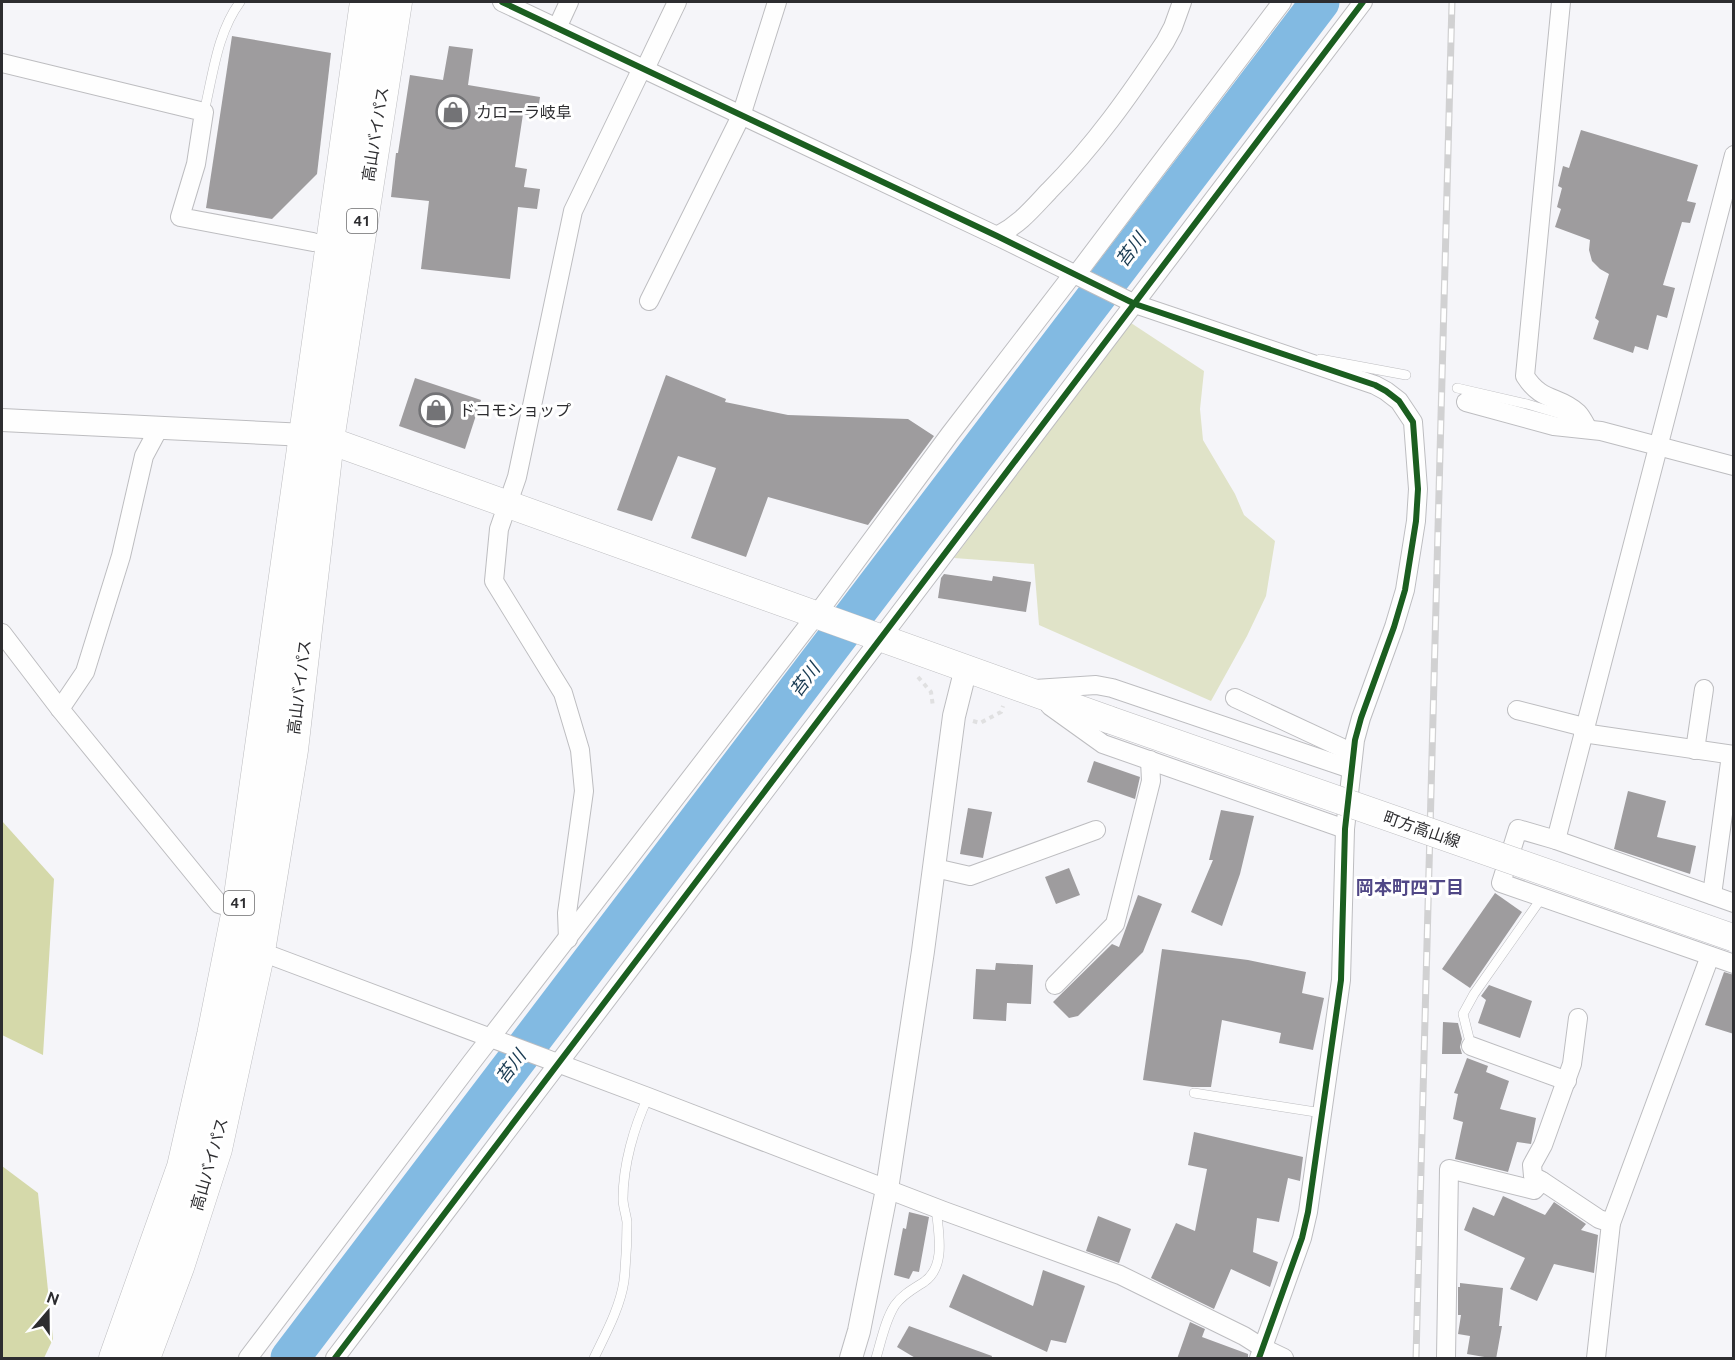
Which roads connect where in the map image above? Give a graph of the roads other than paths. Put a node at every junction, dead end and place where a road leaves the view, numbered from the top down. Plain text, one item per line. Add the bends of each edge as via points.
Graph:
1 (240, 2) edge
2 (366, 2) edge
3 (396, 2) edge
4 (502, 2) edge
5 (569, 2) edge
6 (677, 2) edge
7 (777, 2) edge
8 (1182, 2) edge
9 (1282, 2) edge
10 (1363, 2) edge
11 (1561, 2) edge
12 (557, 28) junction
13 (2, 63) edge
14 (644, 68) junction
15 (204, 112) junction
16 (741, 116) junction
17 (1734, 155) edge
18 (1726, 216) edge
19 (997, 236) junction
20 (314, 242) dead end
21 (1077, 275) junction
22 (649, 301) dead end
23 (1132, 302) junction
24 (1288, 356) junction
25 (1406, 375) dead end
26 (1462, 395) dead end
27 (2, 420) edge
28 (1585, 425) junction
29 (159, 428) junction
30 (317, 438) junction
31 (1658, 447) junction
32 (1734, 466) edge
33 (506, 504) junction
34 (818, 615) junction
35 (2, 633) edge
36 (878, 637) junction
37 (966, 668) junction
38 (1704, 689) dead end
39 (1028, 690) junction
40 (1235, 698) dead end
41 (60, 709) junction
42 (1517, 710) dead end
43 (1584, 730) junction
44 (1695, 750) junction
45 (1732, 755) edge
46 (1150, 760) junction
47 (1352, 761) junction
48 (1345, 829) junction
49 (1096, 830) dead end
50 (1556, 840) junction
51 (934, 868) junction
52 (1543, 896) junction
53 (1712, 896) junction
54 (1734, 903) edge
55 (238, 910) junction
56 (1734, 938) edge
57 (568, 939) junction
58 (259, 951) junction
59 (1710, 956) junction
60 (1734, 964) edge
61 (1055, 985) dead end
62 (1578, 1018) dead end
63 (495, 1039) junction
64 (1471, 1046) joint
65 (554, 1062) junction
66 (1567, 1081) junction
67 (1194, 1094) dead end
68 (648, 1097) junction
69 (1322, 1113) junction
70 (1542, 1181) junction
71 (887, 1189) junction
72 (936, 1207) junction
73 (1611, 1223) junction
74 (1261, 1353) edge
75 (115, 1359) edge
76 (144, 1359) edge
77 (248, 1359) edge
78 (335, 1359) edge
79 (594, 1359) edge
80 (851, 1359) edge
81 (876, 1359) edge
82 (1284, 1359) edge
83 (1446, 1359) edge
84 (1596, 1359) edge

1 - 15 lane via 221,40
2 - 30 highway, 高山バイパス / 41 via 330,249
3 - 30 highway, 高山バイパス / 41
4 - 12 street
5 - 12 street
6 - 14 street
7 - 16 street
8 - 19 street via 1165,42 1106,127 1016,226
9 - 21 street
10 - 23 street
11 - 28 street via 1525,376 1542,395 1578,413
12 - 14 street
13 - 15 street
14 - 16 street
14 - 33 street via 573,211 517,477
15 - 20 street via 196,164 180,217
16 - 19 street
16 - 22 street
17 - 18 street
18 - 31 street
19 - 21 street
21 - 23 street
21 - 34 street via 950,434
23 - 24 street
23 - 36 street
24 - 25 lane
24 - 47 street via 1386,391 1399,401 1413,422 1418,489 1412,556 1394,627 1361,718
26 - 28 street via 1554,426
27 - 29 street
28 - 31 street
29 - 30 street
29 - 41 street via 144,456 121,556 85,672
30 - 33 main road
30 - 55 highway, 高山バイパス / 41
30 - 58 highway, 高山バイパス / 41 via 292,750
31 - 32 street
31 - 43 street
33 - 34 main road
33 - 57 street via 499,529 494,580 563,693 580,750 584,791 567,913
34 - 36 main road
34 - 57 street
35 - 41 street
36 - 37 main road, 町方高山線
36 - 65 street
37 - 39 main road, 町方高山線
37 - 51 street via 954,716
38 - 44 street
39 - 46 street via 1103,744
39 - 47 street via 1096,685 1112,688
39 - 56 main road, 町方高山線, bridge
40 - 47 street
41 - 55 street via 219,904
42 - 43 street
43 - 44 street
43 - 50 street
44 - 45 street
45 - 53 street
46 - 48 street
46 - 61 street via 1151,782 1115,924
47 - 48 street
48 - 69 street via 1341,980
49 - 51 street via 970,876
50 - 52 street via 1518,829 1501,883
50 - 53 street
51 - 71 street
52 - 59 street
52 - 64 lane via 1463,1014
53 - 54 street
55 - 75 highway, 高山バイパス / 41 via 183,1167
57 - 63 street
58 - 63 street
58 - 76 highway, 高山バイパス / 41 via 216,1149
59 - 60 street
59 - 73 street
62 - 66 street
63 - 65 street
63 - 77 street
64 - 66 street
65 - 68 street
65 - 78 street
66 - 70 street via 1532,1165 1533,1176
67 - 69 lane
68 - 71 street
68 - 79 lane via 624,1180 624,1282
69 - 74 street via 1302,1238
70 - 73 street
70 - 83 street via 1534,1190 1449,1169
71 - 72 street
71 - 80 street
72 - 74 street via 1120,1275 1244,1336
72 - 81 lane via 940,1248 934,1270 894,1306
73 - 84 street
74 - 82 street

